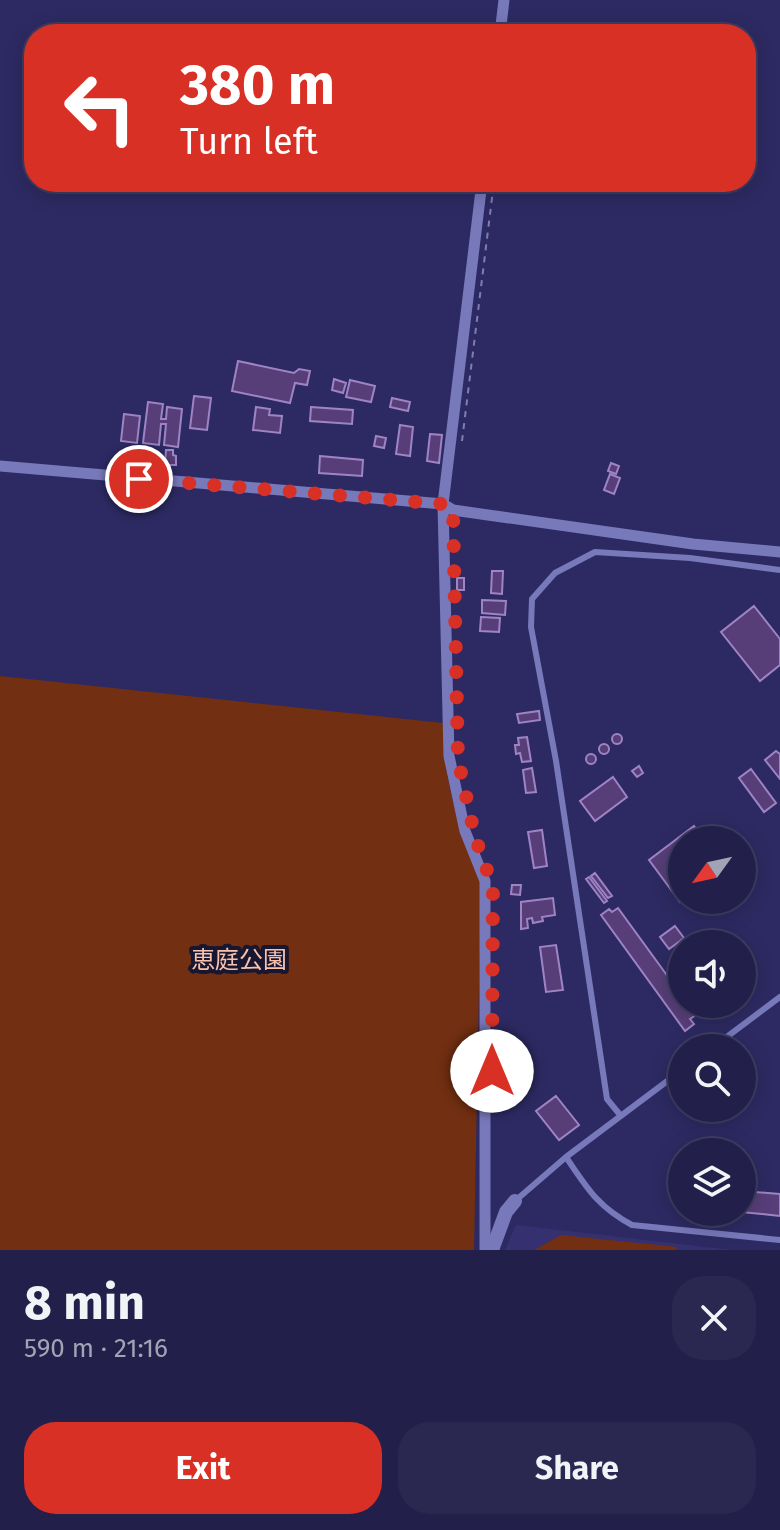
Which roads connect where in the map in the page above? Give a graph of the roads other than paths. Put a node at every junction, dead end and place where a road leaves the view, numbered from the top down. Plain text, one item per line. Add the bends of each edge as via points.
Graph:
1 (504, 0) edge
2 (501, 24) edge
3 (481, 192) edge
4 (0, 466) edge
5 (443, 504) junction
6 (780, 552) edge
7 (780, 570) edge
8 (780, 997) edge
9 (731, 1034) edge
10 (668, 1081) edge
11 (621, 1116) junction
12 (566, 1157) junction
13 (515, 1201) joint
14 (780, 1240) edge
15 (485, 1250) edge
16 (492, 1250) edge

1 - 2 street
3 - 5 street
4 - 5 street
5 - 6 street via 453,510
5 - 15 street via 449,756 465,831 485,881
7 - 11 lane via 595,552 555,573 532,599 531,627 607,1099
8 - 9 lane
10 - 11 lane
11 - 12 lane
12 - 13 lane
12 - 14 lane via 610,1214 632,1225
13 - 16 street

